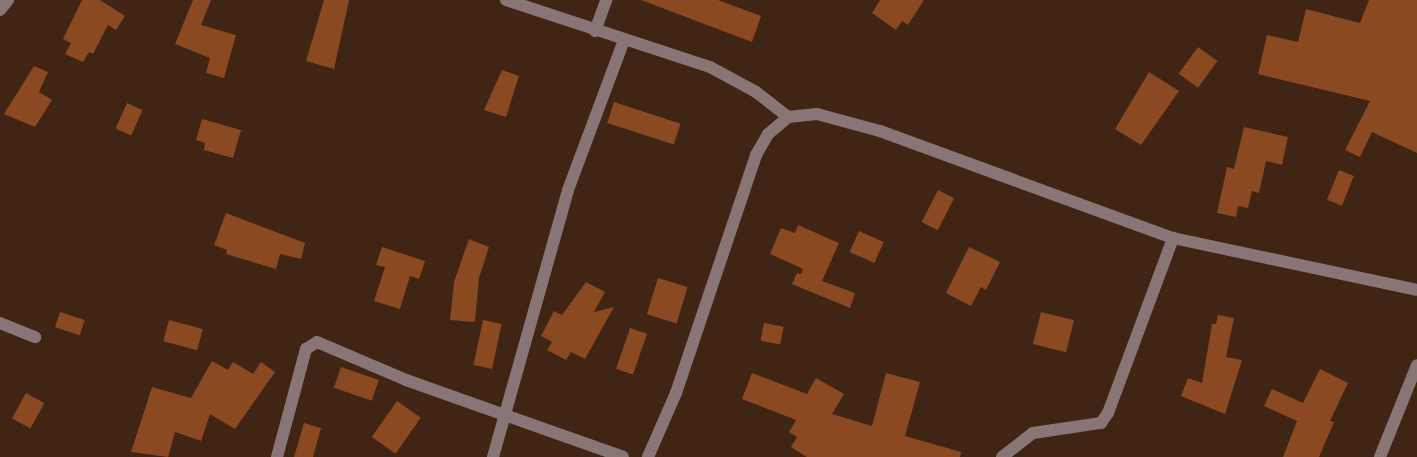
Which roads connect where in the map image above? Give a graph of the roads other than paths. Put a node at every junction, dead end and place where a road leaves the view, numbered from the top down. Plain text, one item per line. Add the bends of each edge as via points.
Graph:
1 (8, 0) edge
2 (506, 0) edge
3 (606, 0) edge
4 (0, 10) edge
5 (595, 31) junction
6 (624, 40) junction
7 (788, 117) junction
8 (1173, 238) junction
9 (1417, 290) edge
10 (0, 322) edge
11 (35, 336) dead end
12 (1417, 365) edge
13 (506, 416) junction
14 (277, 457) edge
15 (493, 457) edge
16 (623, 457) edge
17 (648, 457) edge
18 (1002, 457) edge
19 (1380, 457) edge

1 - 4 street
2 - 5 street
3 - 5 street
5 - 6 street
6 - 7 street via 710,67 756,92
6 - 13 street via 565,200
7 - 8 street via 817,114 880,131
7 - 17 street via 768,134 756,155 676,393
8 - 9 street
8 - 18 street via 1101,423 1033,433
10 - 11 street
12 - 19 street
13 - 14 street via 406,380 322,342 313,343 306,349
13 - 15 street
13 - 16 street

